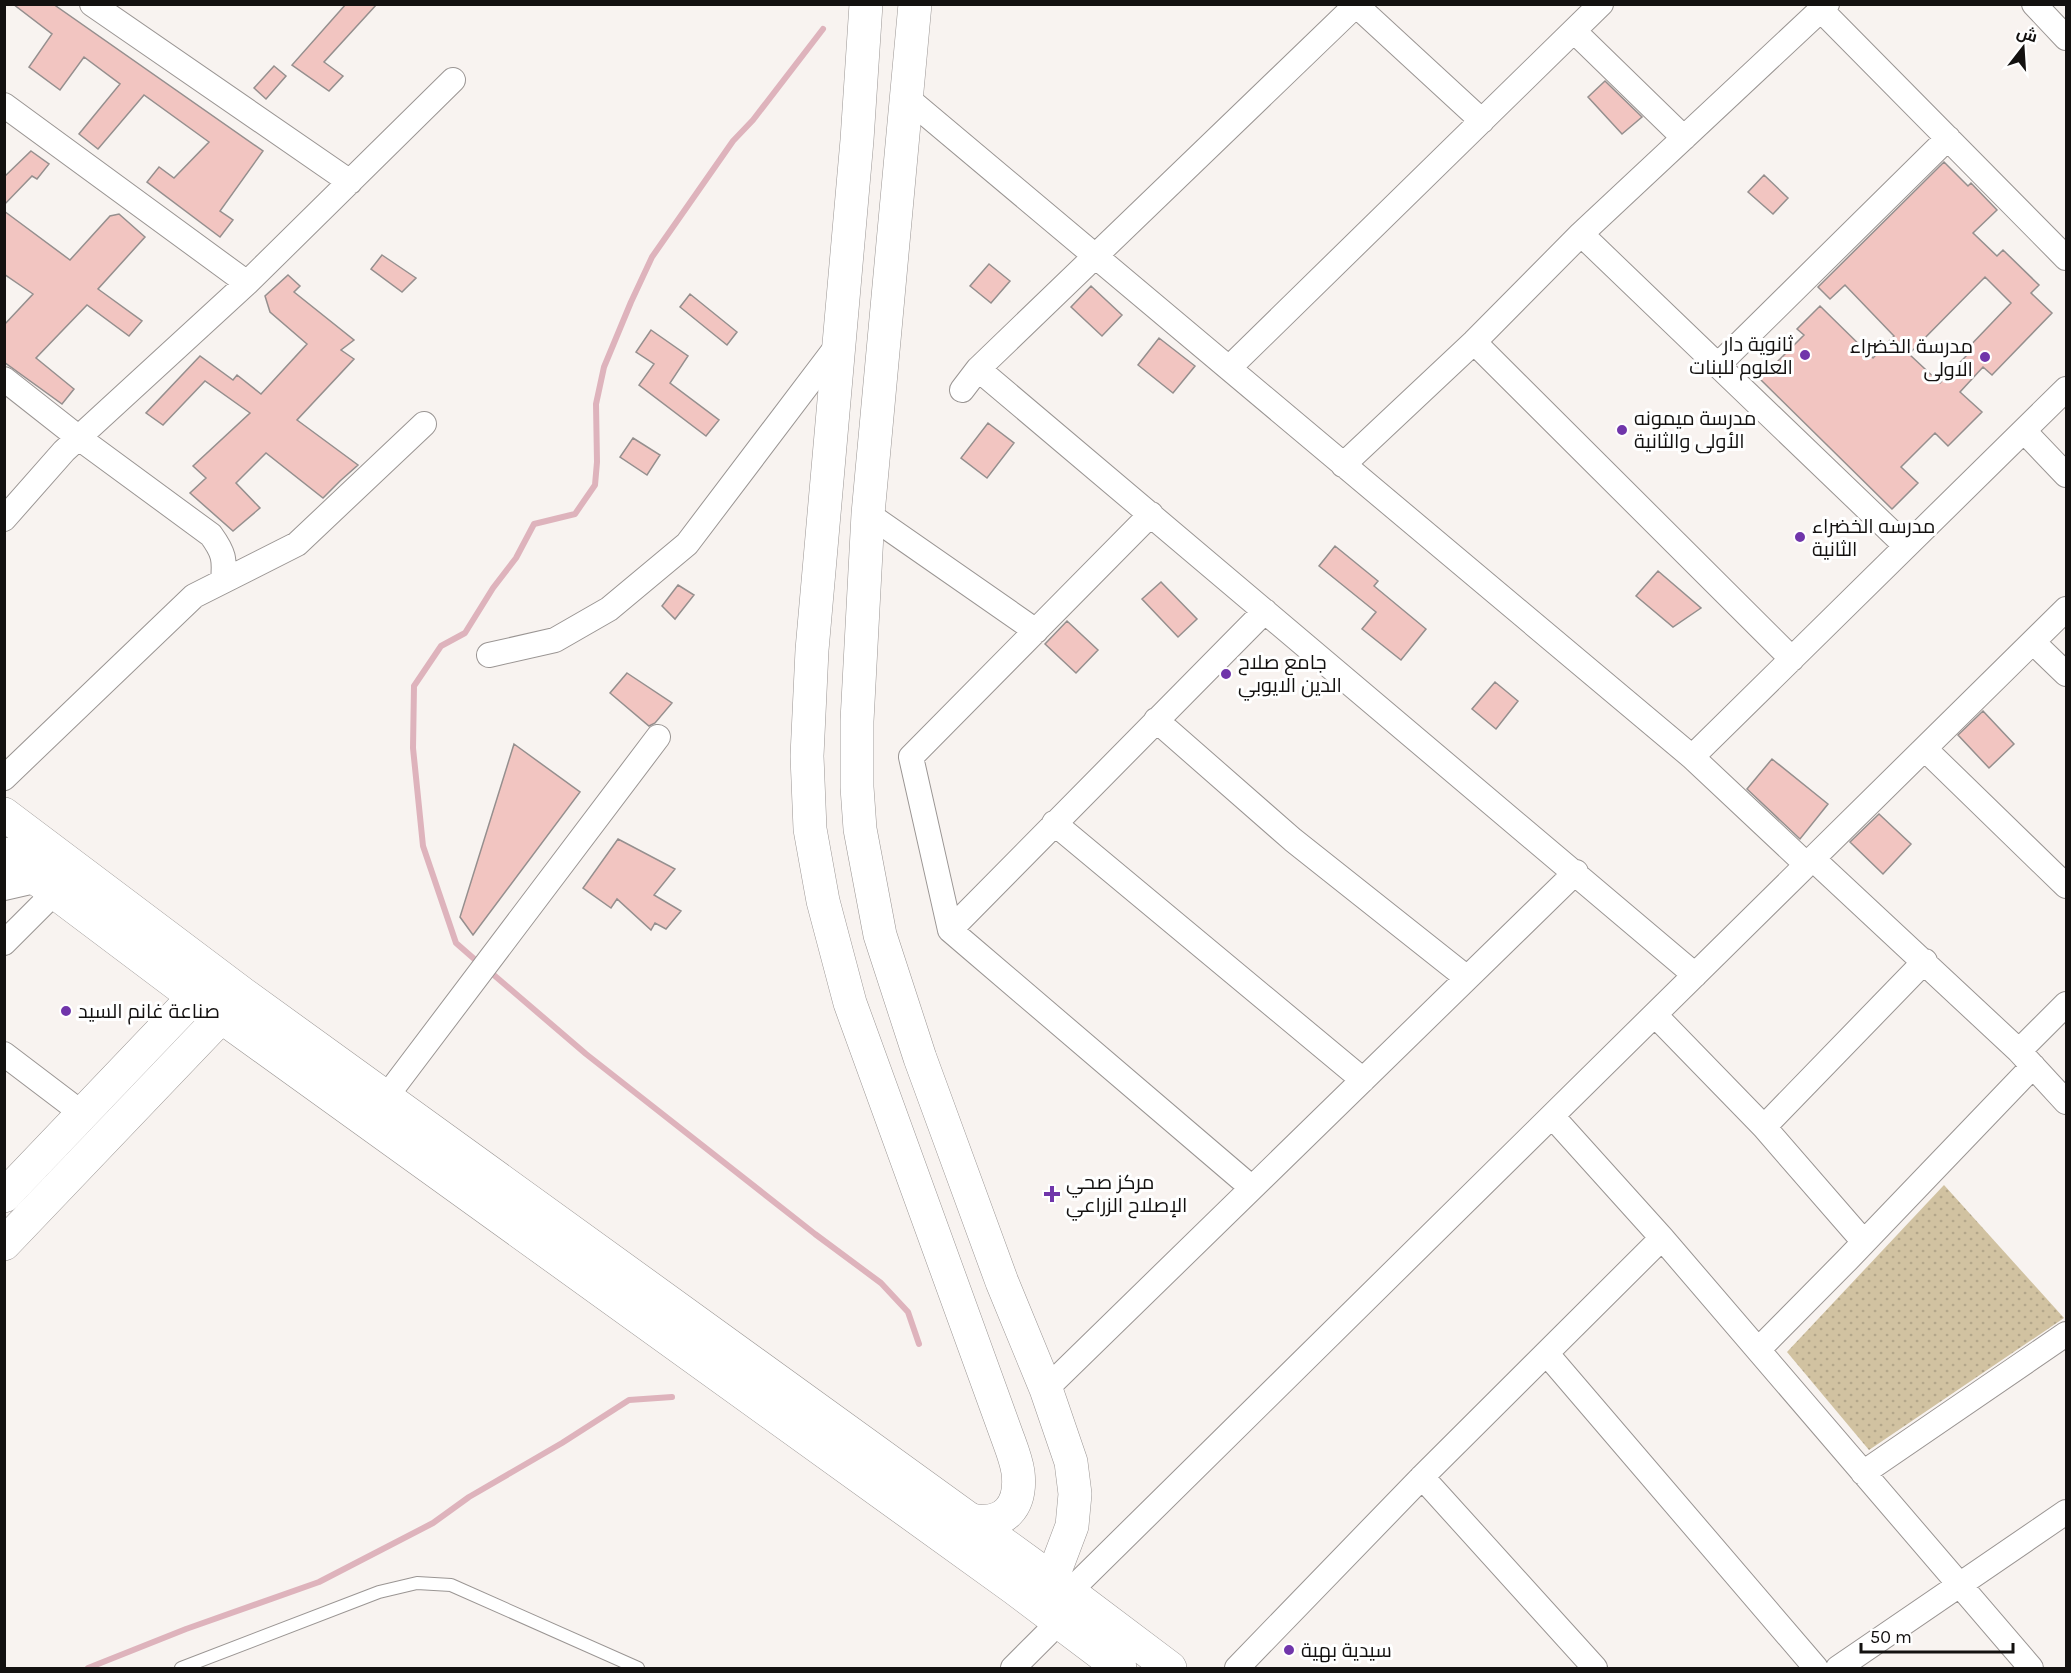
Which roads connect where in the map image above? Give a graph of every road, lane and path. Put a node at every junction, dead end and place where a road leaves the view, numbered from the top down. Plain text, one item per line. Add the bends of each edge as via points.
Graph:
1 (92, 4) edge
2 (866, 4) edge
3 (915, 4) edge
4 (1601, 4) edge
5 (2034, 4) edge
6 (1356, 5) edge
7 (1824, 7) edge
8 (1574, 31) junction
9 (2067, 38) edge
10 (453, 81) dead end
11 (906, 98) junction
12 (4, 105) edge
13 (1482, 121) junction
14 (1684, 138) junction
15 (1948, 138) junction
16 (857, 140) junction
17 (901, 155) junction
18 (350, 182) junction
19 (1581, 234) junction
20 (1096, 256) junction
21 (2067, 258) edge
22 (247, 283) junction
23 (1474, 342) junction
24 (837, 346) junction
25 (1718, 365) junction
26 (1229, 368) junction
27 (978, 369) junction
28 (4, 379) edge
29 (2067, 389) edge
30 (962, 390) dead end
31 (424, 424) dead end
32 (2024, 430) junction
33 (79, 438) junction
34 (1343, 465) junction
35 (2067, 475) edge
36 (868, 514) junction
37 (1150, 514) junction
38 (4, 519) edge
39 (1906, 546) junction
40 (223, 581) junction
41 (2067, 609) edge
42 (1265, 610) junction
43 (1036, 631) junction
44 (2033, 642) junction
45 (489, 655) dead end
46 (1792, 659) junction
47 (2067, 674) edge
48 (1156, 720) junction
49 (658, 738) dead end
50 (1925, 749) junction
51 (1692, 758) junction
52 (4, 778) edge
53 (4, 814) edge
54 (1054, 823) junction
55 (4, 854) edge
56 (1810, 862) junction
57 (1576, 872) junction
58 (47, 886) junction
59 (2067, 886) edge
60 (4, 888) edge
61 (950, 930) junction
62 (4, 943) edge
63 (1924, 961) junction
64 (217, 974) junction
65 (1695, 975) junction
66 (1467, 978) junction
67 (194, 997) junction
68 (2067, 1004) edge
69 (232, 1005) junction
70 (1655, 1014) junction
71 (4, 1054) edge
72 (2026, 1059) junction
73 (1363, 1080) junction
74 (386, 1097) junction
75 (2067, 1102) edge
76 (83, 1114) junction
77 (1552, 1116) junction
78 (1764, 1126) junction
79 (1252, 1188) junction
80 (4, 1196) edge
81 (1662, 1238) junction
82 (1864, 1242) junction
83 (4, 1244) edge
84 (2067, 1334) edge
85 (1758, 1350) junction
86 (1547, 1353) junction
87 (1046, 1389) junction
88 (1863, 1473) junction
89 (1422, 1477) junction
90 (2067, 1512) edge
91 (970, 1520) junction
92 (1959, 1585) junction
93 (1060, 1598) junction
94 (181, 1668) edge
95 (638, 1668) edge
96 (1013, 1668) edge
97 (1120, 1668) edge
98 (1170, 1668) edge
99 (1237, 1668) edge
100 (1595, 1668) edge
101 (1816, 1668) edge
102 (1838, 1668) edge
103 (2031, 1668) edge

1 - 18 street
2 - 16 street
3 - 11 street
4 - 8 street
5 - 9 street
6 - 13 street
6 - 20 street
7 - 14 street
7 - 15 street
8 - 13 street
8 - 14 street
10 - 18 street
11 - 17 street
11 - 20 street
12 - 22 street
13 - 26 street
14 - 19 street
15 - 21 street
15 - 25 street
16 - 17 street
16 - 24 street
17 - 36 street
18 - 22 street
19 - 23 street
19 - 25 street
20 - 26 street
20 - 27 street
22 - 33 street
23 - 34 street
23 - 46 street
24 - 45 street via 687,544 609,609 555,640
24 - 91 street via 812,650 807,756 810,829 850,1003 1018,1471 1015,1501 1007,1514 997,1520
25 - 39 street
26 - 34 street
27 - 30 street
27 - 37 street
28 - 33 street
29 - 32 street
31 - 40 street via 297,544
32 - 35 street
32 - 39 street
33 - 38 street
33 - 40 street via 211,535 225,561
34 - 51 street
36 - 43 street
36 - 87 street via 857,787 871,897 920,1058 1002,1282
37 - 42 street
37 - 43 street
39 - 46 street
40 - 52 street via 194,596
41 - 44 street
42 - 48 street
42 - 57 street
43 - 61 street via 911,757
44 - 47 street
44 - 50 street
46 - 51 street
48 - 54 street
48 - 66 street via 1293,840
49 - 74 street
50 - 56 street
50 - 59 street
51 - 56 street
53 - 64 street
54 - 61 street
54 - 73 street
55 - 58 street
56 - 63 street
56 - 65 street
57 - 65 street
57 - 66 street
58 - 60 street
58 - 62 street
58 - 67 street
61 - 79 street
63 - 72 street
63 - 78 street
64 - 67 street
64 - 69 street
65 - 70 street
66 - 73 street
67 - 69 street
67 - 76 street
68 - 72 street
69 - 74 street
69 - 83 street
69 - 93 street
70 - 77 street
70 - 78 street
71 - 76 street
72 - 75 street
72 - 82 street
73 - 79 street
74 - 91 street
76 - 80 street
77 - 81 street
77 - 93 street
78 - 82 street
79 - 87 street
81 - 85 street
81 - 86 street
82 - 85 street
84 - 88 street
85 - 88 street
86 - 89 street
86 - 101 street
87 - 93 street via 1071,1461 1075,1494
88 - 92 street
89 - 99 street
89 - 100 street
90 - 92 street
91 - 93 street
92 - 102 street
92 - 103 street
93 - 96 street
93 - 97 street
93 - 98 street
94 - 95 lane via 379,1592 417,1583 451,1585

